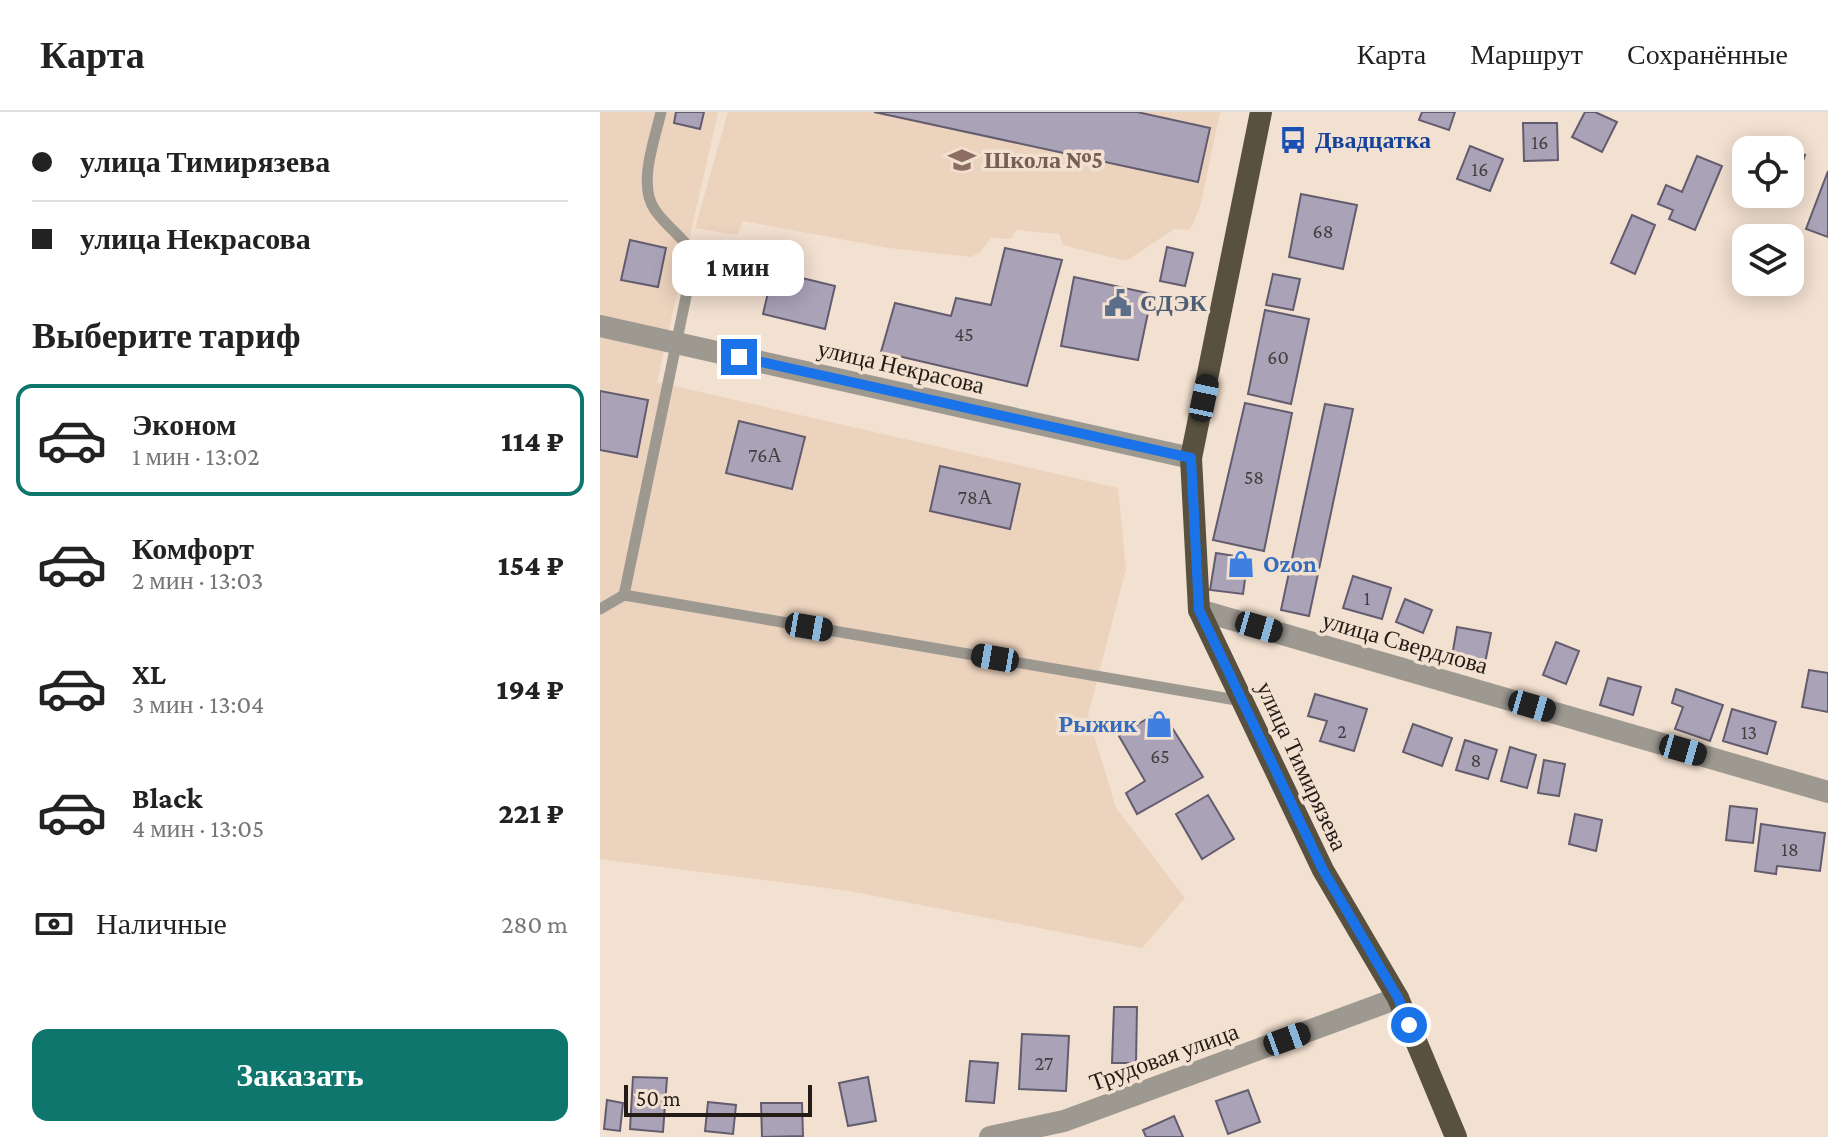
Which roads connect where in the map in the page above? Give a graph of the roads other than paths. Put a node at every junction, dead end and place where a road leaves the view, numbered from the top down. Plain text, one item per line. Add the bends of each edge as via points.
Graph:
1 (661, 112) edge
2 (1261, 112) edge
3 (600, 326) edge
4 (679, 344) junction
5 (1191, 458) junction
6 (624, 595) junction
7 (600, 609) edge
8 (1199, 610) junction
9 (1242, 701) junction
10 (1828, 792) edge
11 (1398, 998) junction
12 (990, 1137) edge
13 (1456, 1137) edge

1 - 4 lane via 647,177 652,207 689,245 694,258
2 - 5 highway, улица Тимирязева
3 - 4 street, улица Некрасова
4 - 5 street, улица Некрасова
4 - 6 lane
5 - 8 highway, улица Тимирязева
6 - 7 lane
6 - 9 lane
8 - 9 highway, улица Тимирязева
8 - 10 street, улица Свердлова
9 - 11 highway, улица Тимирязева via 1323,870
11 - 12 street, Трудовая улица via 1064,1121
11 - 13 highway, улица Тимирязева

